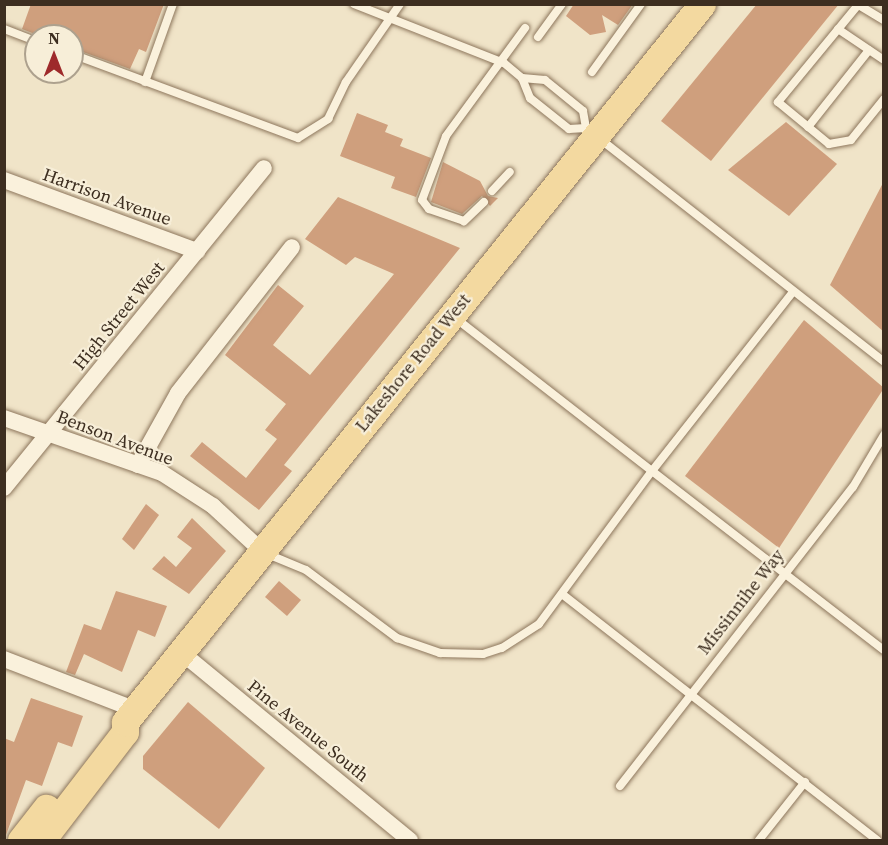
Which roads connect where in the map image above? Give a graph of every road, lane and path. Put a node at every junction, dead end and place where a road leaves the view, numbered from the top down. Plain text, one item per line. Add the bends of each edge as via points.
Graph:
1 (173, 4) edge
2 (354, 4) edge
3 (400, 4) edge
4 (562, 4) edge
5 (641, 4) edge
6 (702, 4) edge
7 (858, 5) edge
8 (389, 17) junction
9 (884, 20) edge
10 (525, 28) dead end
11 (4, 29) edge
12 (838, 29) junction
13 (24, 36) edge
14 (538, 37) dead end
15 (869, 50) junction
16 (84, 58) edge
17 (884, 60) edge
18 (500, 62) junction
19 (592, 72) dead end
20 (522, 78) junction
21 (145, 81) junction
22 (884, 99) edge
23 (808, 127) junction
24 (591, 132) junction
25 (264, 168) dead end
26 (510, 172) dead end
27 (4, 180) edge
28 (492, 191) dead end
29 (484, 202) dead end
30 (292, 247) dead end
31 (196, 251) junction
32 (792, 293) junction
33 (451, 315) junction
34 (884, 362) edge
35 (4, 418) edge
36 (48, 434) junction
37 (884, 435) edge
38 (138, 465) junction
39 (652, 471) junction
40 (4, 488) edge
41 (262, 551) junction
42 (784, 574) junction
43 (561, 594) junction
44 (884, 650) edge
45 (182, 652) junction
46 (4, 659) edge
47 (692, 694) junction
48 (130, 716) junction
49 (805, 782) junction
50 (620, 786) dead end
51 (21, 840) edge
52 (42, 840) edge
53 (410, 840) edge
54 (759, 840) edge
55 (877, 840) edge

1 - 21 lane
2 - 8 lane
3 - 8 lane
4 - 14 lane
5 - 19 lane
6 - 24 main road, Lakeshore Road West
7 - 9 lane
7 - 12 lane
8 - 18 lane
8 - 21 lane via 328,119 298,138
10 - 18 lane
11 - 13 lane
12 - 15 lane
12 - 23 lane via 777,102
15 - 17 lane
15 - 23 lane
16 - 21 lane
18 - 20 lane
18 - 29 lane via 453,125 422,203 464,221
20 - 24 lane via 530,98 569,129
20 - 24 lane via 545,80 584,111
22 - 23 lane via 851,140 829,144
24 - 32 lane
24 - 33 main road, Lakeshore Road West
25 - 31 street, High Street West
26 - 28 lane
27 - 31 street, Harrison Avenue
30 - 38 street via 178,393
31 - 36 street, High Street West
32 - 34 lane
32 - 39 lane
33 - 39 lane
33 - 41 main road, Lakeshore Road West
35 - 36 street, Benson Avenue
36 - 38 street, Benson Avenue
36 - 40 street, High Street West
37 - 42 lane, Missinnihe Way via 853,487
38 - 41 street, Benson Avenue via 162,473 213,506
39 - 42 lane
39 - 43 lane
41 - 43 lane via 306,570 397,638 440,653 502,648 539,624
41 - 45 main road, Lakeshore Road West
42 - 44 lane
42 - 47 lane, Missinnihe Way
43 - 47 lane
45 - 48 main road, Lakeshore Road West
45 - 53 street, Pine Avenue South
46 - 48 street
47 - 49 lane
47 - 50 lane, Missinnihe Way
48 - 51 main road, Lakeshore Road West via 113,723
48 - 52 main road, Lakeshore Road West via 125,732
49 - 54 lane
49 - 55 lane

